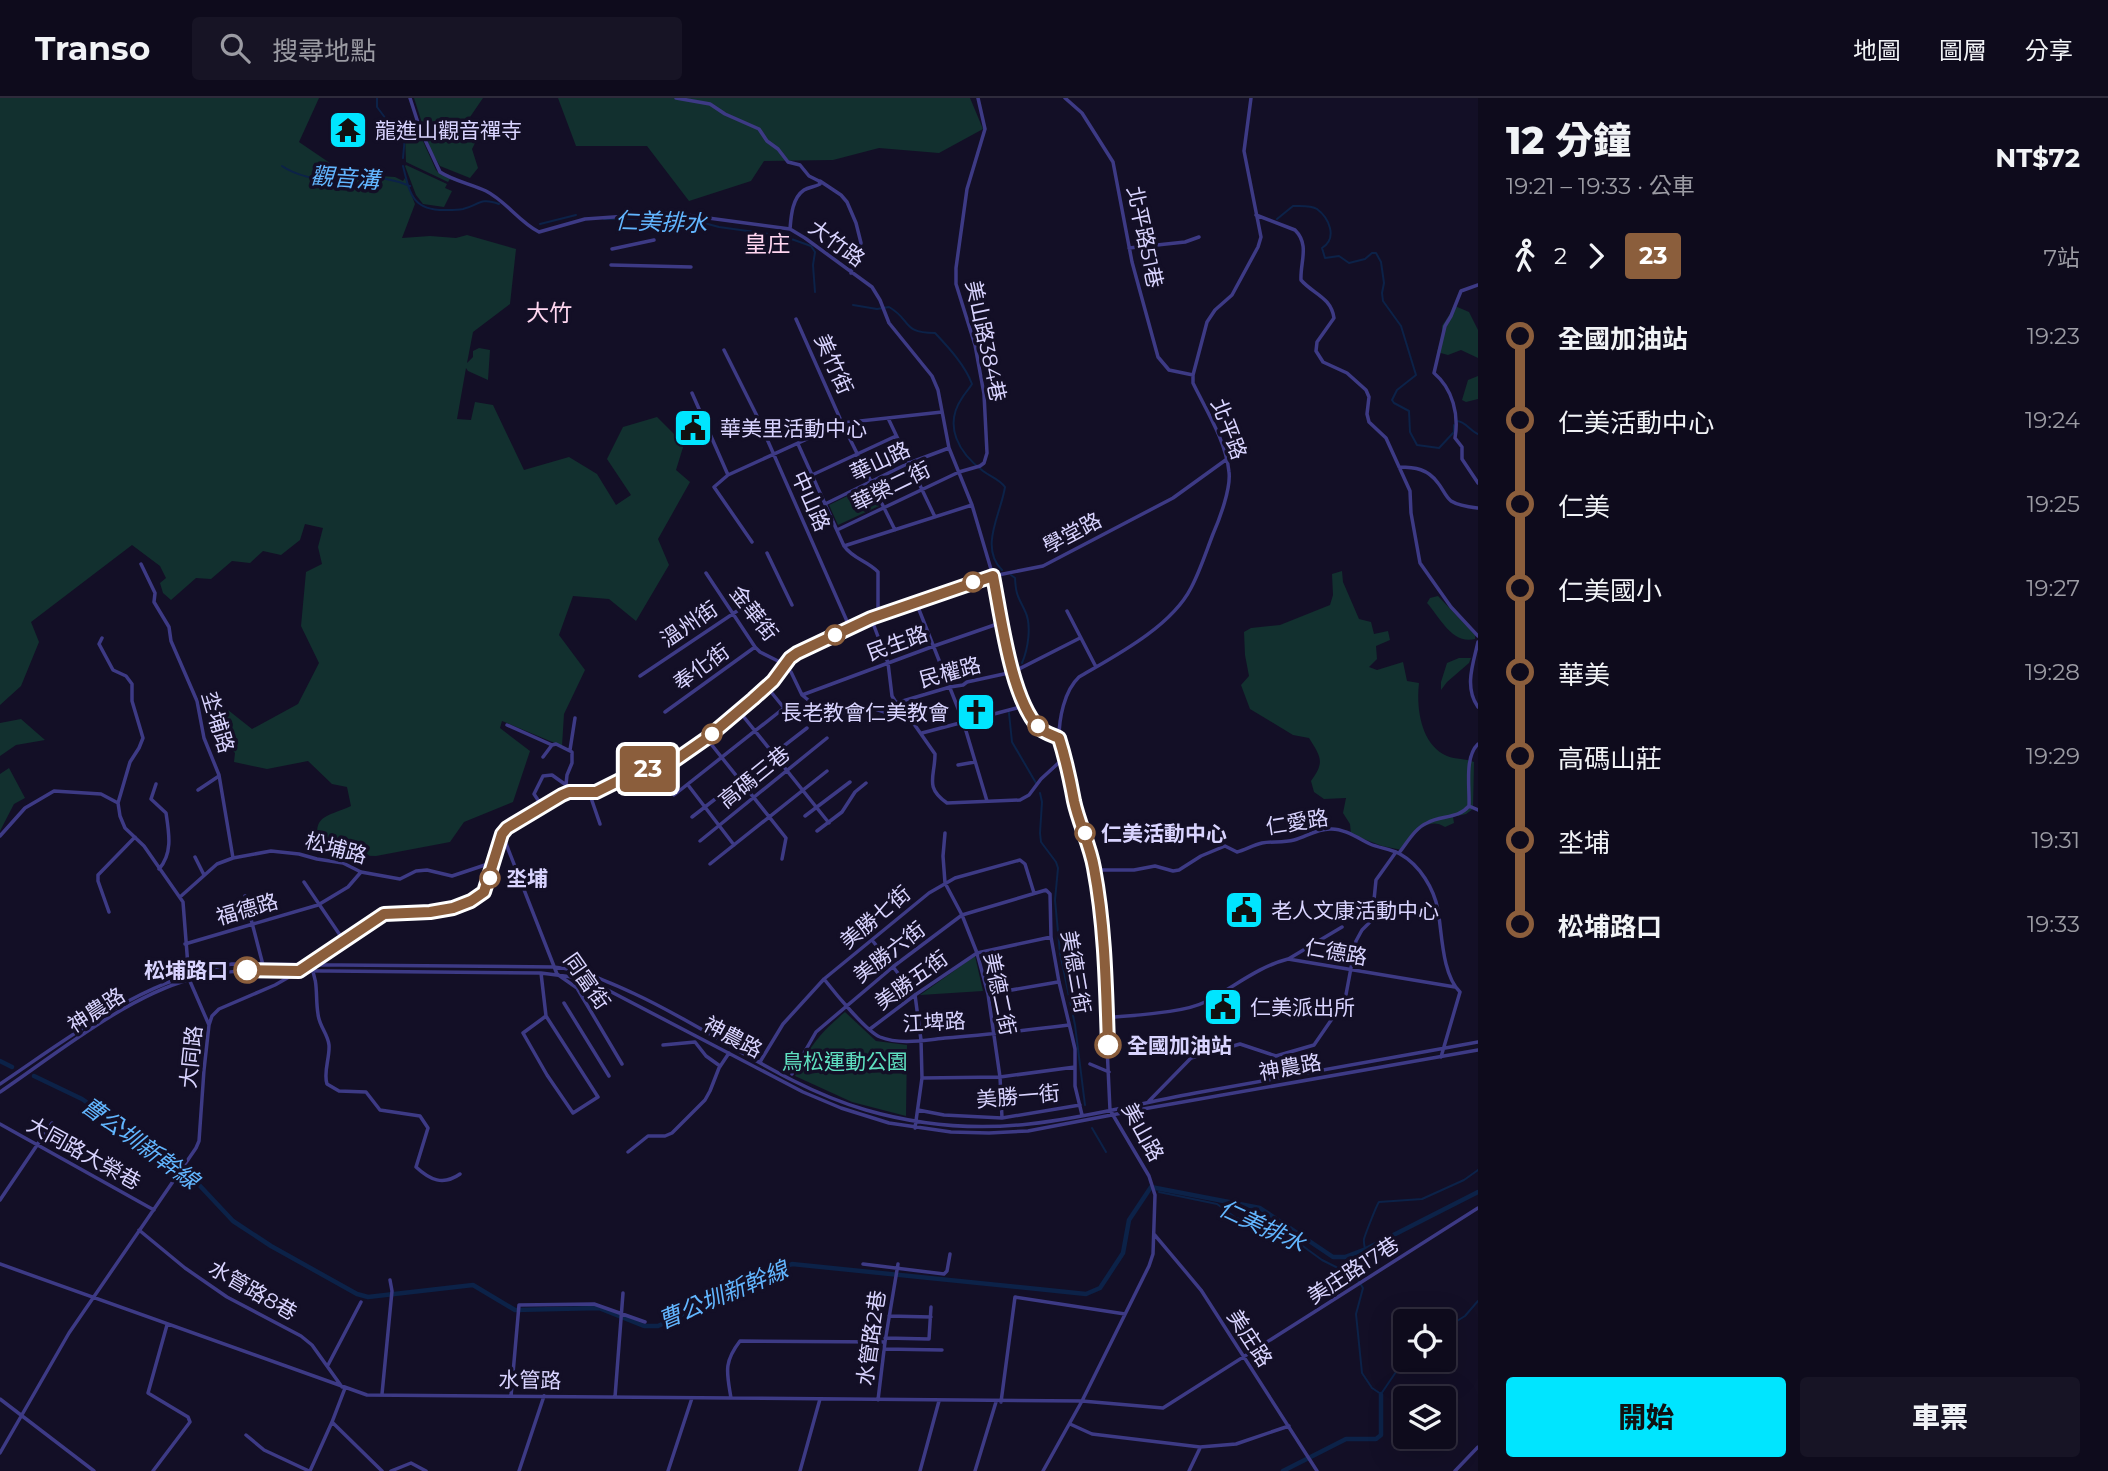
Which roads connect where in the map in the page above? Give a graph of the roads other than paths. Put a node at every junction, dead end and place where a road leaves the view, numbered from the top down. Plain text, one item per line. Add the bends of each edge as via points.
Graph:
1 (410, 98) edge
2 (676, 98) edge
3 (978, 98) edge
4 (1065, 98) edge
5 (1251, 98) edge
6 (819, 181) junction
7 (1256, 215) junction
8 (790, 229) junction
9 (1199, 237) dead end
10 (654, 240) dead end
11 (1129, 248) junction
12 (611, 249) dead end
13 (611, 265) dead end
14 (691, 267) dead end
15 (851, 273) junction
16 (1478, 285) edge
17 (796, 319) dead end
18 (724, 350) dead end
19 (1193, 375) junction
20 (692, 393) dead end
21 (942, 412) junction
22 (888, 418) junction
23 (842, 423) junction
24 (896, 436) junction
25 (797, 443) junction
26 (949, 448) junction
27 (858, 454) junction
28 (773, 455) junction
29 (1227, 459) junction
30 (909, 464) junction
31 (980, 466) joint
32 (1399, 467) junction
33 (959, 471) junction
34 (728, 475) junction
35 (812, 475) junction
36 (871, 481) junction
37 (1478, 483) edge
38 (921, 489) junction
39 (825, 504) junction
40 (972, 505) junction
41 (883, 507) junction
42 (1478, 509) edge
43 (935, 517) junction
44 (837, 530) junction
45 (895, 530) junction
46 (752, 542) dead end
47 (844, 546) junction
48 (767, 553) dead end
49 (141, 564) dead end
50 (706, 573) dead end
51 (993, 576) junction
52 (755, 599) dead end
53 (916, 602) junction
54 (793, 605) dead end
55 (1068, 611) dead end
56 (732, 614) junction
57 (878, 615) junction
58 (871, 618) junction
59 (1003, 622) junction
60 (850, 628) junction
61 (1478, 636) edge
62 (102, 638) dead end
63 (1080, 638) junction
64 (1478, 642) edge
65 (933, 646) junction
66 (755, 647) junction
67 (888, 663) junction
68 (784, 665) junction
69 (1096, 667) junction
70 (1013, 672) junction
71 (640, 676) dead end
72 (766, 687) junction
73 (950, 687) junction
74 (802, 695) junction
75 (896, 703) junction
76 (1025, 706) junction
77 (1478, 706) edge
78 (739, 711) junction
79 (665, 712) dead end
80 (575, 718) dead end
81 (906, 719) junction
82 (963, 722) junction
83 (508, 725) dead end
84 (807, 728) dead end
85 (756, 732) junction
86 (922, 733) junction
87 (707, 738) junction
88 (827, 738) dead end
89 (1059, 738) junction
90 (1478, 744) edge
91 (552, 745) junction
92 (570, 750) junction
93 (774, 754) junction
94 (543, 757) dead end
95 (1065, 757) junction
96 (723, 758) junction
97 (975, 761) junction
98 (958, 765) dead end
99 (787, 771) junction
100 (827, 771) dead end
101 (219, 775) junction
102 (740, 779) junction
103 (850, 782) dead end
104 (866, 783) dead end
105 (156, 784) dead end
106 (566, 785) junction
107 (688, 785) junction
108 (198, 790) dead end
109 (803, 790) junction
110 (589, 792) junction
111 (565, 794) junction
112 (674, 795) dead end
113 (754, 798) junction
114 (987, 801) junction
115 (118, 803) junction
116 (542, 806) junction
117 (1469, 806) junction
118 (705, 807) junction
119 (817, 808) junction
120 (1478, 810) edge
121 (805, 816) dead end
122 (692, 817) dead end
123 (770, 817) junction
124 (829, 823) junction
125 (600, 824) dead end
126 (719, 825) junction
127 (817, 831) dead end
128 (945, 833) dead end
129 (502, 834) junction
130 (0, 836) edge
131 (135, 837) junction
132 (700, 841) dead end
133 (734, 845) junction
134 (1398, 853) junction
135 (195, 857) dead end
136 (233, 858) junction
137 (782, 859) dead end
138 (710, 864) dead end
139 (494, 865) junction
140 (159, 869) junction
141 (1094, 870) junction
142 (361, 872) junction
143 (204, 875) junction
144 (304, 882) dead end
145 (945, 883) junction
146 (1034, 893) junction
147 (246, 896) dead end
148 (180, 897) junction
149 (318, 905) junction
150 (109, 912) dead end
151 (962, 915) junction
152 (253, 924) junction
153 (1342, 927) dead end
154 (1051, 937) junction
155 (872, 940) junction
156 (344, 942) junction
157 (185, 944) junction
158 (977, 953) junction
159 (1288, 960) junction
160 (263, 963) junction
161 (310, 965) junction
162 (894, 966) junction
163 (554, 967) junction
164 (263, 969) junction
165 (542, 970) junction
166 (299, 971) junction
167 (313, 971) junction
168 (1351, 971) junction
169 (557, 974) junction
170 (189, 976) junction
171 (824, 979) junction
172 (1059, 982) junction
173 (1455, 987) junction
174 (988, 994) junction
175 (915, 995) junction
176 (564, 1003) dead end
177 (846, 1006) junction
178 (546, 1016) junction
179 (1107, 1018) junction
180 (209, 1025) junction
181 (1069, 1025) junction
182 (870, 1029) junction
183 (994, 1034) junction
184 (921, 1040) junction
185 (1478, 1042) edge
186 (663, 1045) dead end
187 (1443, 1048) junction
188 (1478, 1050) edge
189 (729, 1053) junction
190 (1441, 1057) junction
191 (760, 1062) junction
192 (622, 1064) dead end
193 (1090, 1064) dead end
194 (720, 1066) junction
195 (1075, 1067) junction
196 (757, 1068) junction
197 (1109, 1072) junction
198 (792, 1074) dead end
199 (609, 1076) dead end
200 (1000, 1077) junction
201 (922, 1078) junction
202 (0, 1084) edge
203 (0, 1093) edge
204 (1149, 1102) junction
205 (1080, 1105) junction
206 (1143, 1109) junction
207 (918, 1110) junction
208 (1110, 1110) junction
209 (1082, 1115) junction
210 (1113, 1115) junction
211 (1002, 1118) junction
212 (917, 1121) junction
213 (0, 1124) edge
214 (52, 1124) dead end
215 (915, 1128) junction
216 (37, 1145) junction
217 (628, 1152) dead end
218 (460, 1174) dead end
219 (0, 1200) edge
220 (1478, 1208) edge
221 (154, 1210) junction
222 (139, 1230) junction
223 (1154, 1234) junction
224 (950, 1254) dead end
225 (0, 1264) edge
226 (863, 1264) dead end
227 (897, 1268) junction
228 (390, 1280) dead end
229 (623, 1293) dead end
230 (92, 1298) junction
231 (361, 1302) dead end
232 (931, 1307) dead end
233 (1125, 1314) junction
234 (621, 1316) junction
235 (889, 1316) junction
236 (931, 1317) junction
237 (645, 1322) dead end
238 (167, 1325) junction
239 (885, 1340) junction
240 (884, 1349) junction
241 (942, 1350) dead end
242 (1245, 1358) junction
243 (328, 1367) junction
244 (343, 1387) junction
245 (382, 1394) junction
246 (511, 1396) junction
247 (544, 1396) junction
248 (615, 1397) junction
249 (692, 1398) junction
250 (731, 1398) junction
251 (0, 1399) edge
252 (820, 1399) junction
253 (878, 1400) junction
254 (940, 1401) junction
255 (1082, 1401) junction
256 (998, 1402) junction
257 (23, 1416) junction
258 (332, 1422) junction
259 (1070, 1423) junction
260 (1289, 1426) junction
261 (246, 1436) dead end
262 (1200, 1447) junction
263 (1478, 1447) edge
264 (0, 1453) edge
265 (94, 1471) edge
266 (153, 1471) edge
267 (310, 1471) edge
268 (382, 1471) edge
269 (391, 1471) edge
270 (426, 1471) edge
271 (519, 1471) edge
272 (668, 1471) edge
273 (800, 1471) edge
274 (920, 1471) edge
275 (975, 1471) edge
276 (1043, 1471) edge
277 (1189, 1471) edge
278 (1317, 1471) edge
279 (1455, 1471) edge

1 - 8 street, 大竹路 via 440,172 490,193 539,232 585,219 671,213
2 - 6 street via 710,104 759,129 788,162 800,165
3 - 31 street, 美山路384巷 via 985,129 967,189 956,284 984,394 987,453
4 - 11 street, 北平路51巷 via 1082,113 1113,162
5 - 7 street via 1244,151
6 - 8 street via 817,187 799,195
6 - 15 street via 841,195 856,223 861,243
7 - 19 street via 1261,237 1258,247 1232,295 1208,322
7 - 32 street via 1300,235 1304,257 1301,280 1326,299 1334,318 1315,351 1323,362 1347,373 1366,390 1369,422 1386,438
8 - 15 street, 大竹路
9 - 11 street
10 - 12 street
11 - 19 street, 北平路51巷 via 1157,357 1169,370
13 - 14 street
15 - 21 street, 大竹路 via 872,287 889,323 932,376
16 - 37 street via 1461,292 1445,326 1434,373 1451,394 1455,438 1462,447 1462,460
17 - 23 street, 美竹街
18 - 28 street, 中山路
19 - 29 street, 北平路
20 - 34 street
21 - 22 street
21 - 26 street, 大竹路
22 - 23 street
22 - 24 street
23 - 25 street
23 - 27 street, 美竹街
24 - 27 street
24 - 30 street
25 - 28 street
25 - 35 street
26 - 30 street, 華山路
26 - 33 street, 大竹路
27 - 35 street
27 - 36 street, 美竹街
28 - 34 street
28 - 60 street, 中山路
29 - 51 street, 學堂路 via 1172,498 1056,560
29 - 69 street, 北平路 via 1229,481 1192,588 1140,641
30 - 36 street, 華山路
30 - 38 street
31 - 33 street, 華榮二街
32 - 42 street via 1424,470 1450,500
32 - 61 street via 1411,494 1420,563
33 - 38 street, 華榮二街
33 - 40 street, 大竹路
34 - 46 street via 714,487
35 - 39 street
36 - 39 street, 華山路
36 - 41 street, 美竹街
38 - 41 street, 華榮二街
38 - 43 street
39 - 44 street
40 - 43 street
40 - 51 street, 大竹路
41 - 44 street, 華榮二街
41 - 45 street, 美竹街
43 - 45 street
44 - 47 street
45 - 47 street
47 - 57 street via 853,557 876,568
48 - 54 street
49 - 101 street, 坔埔路 via 197,701 204,738
50 - 56 street, 金華街
51 - 53 street, 學堂路
51 - 59 street
52 - 56 street, 溫州街
53 - 57 street, 學堂路
53 - 65 street
55 - 63 street
56 - 66 street, 金華街
56 - 71 street, 溫州街
57 - 58 street, 學堂路
58 - 60 street, 學堂路
58 - 67 street
59 - 65 street, 民生路
59 - 70 street
60 - 68 street, 學堂路 via 797,653
62 - 115 street via 99,644 113,670 132,684 143,738 130,762
63 - 69 street
63 - 70 street, 民權路
64 - 77 street via 1470,691
65 - 67 street, 民生路
65 - 73 street
66 - 68 street, 金華街
66 - 79 street, 奉化街
67 - 74 street, 民生路
67 - 75 street
68 - 72 street, 學堂路
68 - 74 street
69 - 89 street, 北平路 via 1073,682
70 - 73 street, 民權路
70 - 76 street
72 - 78 street, 學堂路
72 - 85 street via 784,708
73 - 75 street, 民權路
73 - 82 street
74 - 81 street via 830,712 872,708
75 - 81 street
76 - 82 street
76 - 89 street via 1039,727
78 - 85 street
78 - 87 street, 學堂路
80 - 92 street
81 - 86 street
82 - 86 street
82 - 97 street
83 - 91 street
84 - 93 street
85 - 93 street
85 - 96 street
86 - 114 street via 935,754 931,785 937,796 947,803
87 - 96 street
87 - 110 street, 學堂路 via 674,761
88 - 99 street, 高碼三巷
89 - 95 street, 美山路
90 - 117 street via 1471,756
91 - 92 street
91 - 94 street
92 - 106 street via 573,756
93 - 99 street
93 - 102 street
95 - 114 street via 1020,800
95 - 141 street, 美山路
96 - 102 street
96 - 107 street
97 - 98 street
97 - 114 street
99 - 109 street
99 - 113 street, 高碼三巷
100 - 109 street
101 - 108 street
101 - 136 street, 坔埔路
102 - 113 street
102 - 118 street
103 - 119 street
104 - 124 street
105 - 140 street via 151,799 166,813 168,828 168,854
106 - 111 street
106 - 116 street via 552,775 543,776 534,794
107 - 112 street
107 - 118 street
109 - 119 street
109 - 123 street
110 - 111 street
110 - 125 street
111 - 116 street
113 - 123 street
113 - 126 street, 高碼三巷
115 - 130 street via 101,794 54,791 25,808
115 - 131 street via 122,822
116 - 129 street
117 - 120 street
117 - 134 street via 1458,815 1422,825
118 - 122 street
118 - 126 street
119 - 121 street
119 - 124 street
123 - 133 street
123 - 137 street via 786,838
124 - 127 street
126 - 132 street, 高碼三巷
126 - 133 street
128 - 145 street
129 - 139 street, 大同路
129 - 163 street, 同富街
131 - 140 street
131 - 150 street via 98,875
133 - 138 street
134 - 141 street, 仁愛路 via 1327,829 1294,840 1257,844 1241,852 1225,846 1179,870 1155,866
134 - 168 street via 1376,880 1372,920 1356,941
134 - 173 street, 仁愛路 via 1425,876 1432,891
135 - 143 street
136 - 142 street, 松埔路 via 271,851 290,853 343,863
136 - 143 street, 松埔路
139 - 142 street, 松埔路 via 452,876 416,871 400,879
139 - 156 street, 大同路 via 484,892 471,901 430,912 384,914
140 - 148 street
141 - 179 street, 美山路
142 - 149 street, 福德路 via 348,887
143 - 148 street, 松埔路
144 - 149 street
145 - 146 street, 美勝七街 via 1020,860
145 - 151 street, 美德二街
145 - 155 street, 美勝七街
146 - 151 street, 美勝六街
146 - 154 street, 美德三街 via 1046,890 1050,894
147 - 152 street
148 - 157 street
149 - 152 street, 福德路
149 - 156 street
151 - 158 street, 美德二街
151 - 162 street, 美勝六街
152 - 157 street, 福德路
152 - 160 street
153 - 159 street
154 - 158 street, 美勝五街
154 - 172 street, 美德三街
155 - 162 street
155 - 171 street, 美勝七街
156 - 161 street, 大同路
157 - 170 street
158 - 174 street, 美德二街
158 - 175 street, 美勝五街
159 - 168 street, 仁德路
159 - 179 street, 仁德路 via 1203,1003
160 - 161 street, 神農路
160 - 164 street
160 - 170 street, 神農路 via 232,964
161 - 165 street, 神農路
161 - 166 street, 大同路
161 - 167 street
162 - 175 street
162 - 177 street, 美勝六街
163 - 165 street, 神農路
163 - 169 street, 同富街
163 - 191 street, 神農路 via 603,979 660,1005
164 - 166 street, 神農路
164 - 170 street, 神農路
165 - 167 street, 神農路
165 - 169 street, 神農路
165 - 178 street
166 - 167 street, 神農路
166 - 180 street, 大同路 via 219,1009
167 - 218 street via 318,1015 330,1049 327,1084 339,1091 366,1092 380,1110 420,1116 428,1128 416,1167 429,1179 450,1181
168 - 173 street, 仁德路
168 - 204 street via 1345,1000 1314,1045 1276,1056 1240,1045 1191,1058
169 - 189 street, 神農路 via 600,986
169 - 192 street, 同富街 via 577,988
170 - 180 street
170 - 202 street, 神農路 via 117,1005
170 - 203 street, 神農路 via 125,1007
171 - 177 street, 江埤路
171 - 191 street, 美勝七街 via 783,1024
172 - 174 street
172 - 181 street, 美德三街
173 - 187 street via 1460,992
174 - 183 street, 美德二街
175 - 182 street, 美勝五街
175 - 184 street
176 - 199 street
177 - 182 street, 江埤路
177 - 198 street, 美勝六街 via 816,1032
178 - 178 street via 598,1097 573,1113 523,1033
179 - 197 street, 美山路
180 - 221 street, 大同路 via 200,1141
181 - 183 street, 江埤路
181 - 195 street, 美德三街
182 - 184 street, 江埤路 via 888,1039
183 - 184 street, 江埤路
183 - 200 street, 美德二街
184 - 201 street
185 - 187 street, 神農路
186 - 194 street via 695,1042
187 - 190 street
187 - 204 street, 神農路
188 - 190 street, 神農路
189 - 194 street
189 - 196 street, 神農路
190 - 206 street, 神農路
191 - 196 street, 美勝七街
191 - 212 street, 神農路 via 843,1102
193 - 197 street
194 - 217 street via 705,1100 672,1133 648,1136
195 - 200 street
195 - 205 street, 美德三街
196 - 215 street, 神農路 via 841,1108
197 - 208 street, 美山路
200 - 201 street
200 - 211 street, 美德二街
201 - 207 street
204 - 206 street
204 - 208 street, 神農路
205 - 209 street, 美德三街
205 - 211 street, 美勝一街
206 - 210 street, 神農路
207 - 211 street, 美勝一街
207 - 212 street
208 - 209 street, 神農路
208 - 210 street, 美山路
209 - 212 street, 神農路 via 990,1126
210 - 215 street, 神農路 via 1016,1132
210 - 223 street, 美山路 via 1153,1183
212 - 215 street
213 - 216 street, 大同路大榮巷
214 - 216 street
216 - 219 street
216 - 221 street, 大同路大榮巷
220 - 242 street, 美庄路17巷
221 - 222 street
222 - 230 street
222 - 243 street, 水管路8巷 via 227,1297 301,1336
223 - 233 street, 美山路 via 1149,1266
223 - 242 street, 美庄路 via 1200,1290
224 - 227 street via 944,1274
225 - 230 street, 水管路
226 - 227 street
227 - 235 street, 水管路2巷
228 - 245 street
229 - 234 street
230 - 238 street, 水管路
230 - 257 street
231 - 243 street
232 - 236 street
233 - 255 street, 美山路
233 - 256 street via 1015,1297
234 - 237 street
234 - 246 street via 594,1304 518,1306
234 - 248 street
235 - 236 street
235 - 239 street, 水管路2巷
236 - 239 street via 929,1339
238 - 244 street, 水管路
238 - 266 street via 148,1393 190,1422
239 - 240 street, 水管路2巷
239 - 250 street via 740,1341 726,1370
240 - 241 street
240 - 253 street, 水管路2巷
242 - 255 street, 美庄路17巷 via 1163,1408
242 - 260 street, 美庄路
243 - 244 street, 水管路8巷
244 - 245 street, 水管路 via 367,1395
244 - 258 street
245 - 246 street, 水管路
246 - 247 street, 水管路
247 - 248 street, 水管路
247 - 271 street
248 - 249 street, 水管路
249 - 250 street, 水管路
249 - 272 street
250 - 252 street, 水管路
251 - 257 street
252 - 253 street, 水管路
252 - 273 street
253 - 254 street, 水管路
254 - 256 street, 水管路
254 - 274 street
255 - 256 street, 水管路
255 - 259 street, 美山路
256 - 275 street
257 - 264 street
257 - 265 street
258 - 267 street
258 - 268 street
259 - 262 street via 1092,1434
259 - 276 street, 美山路
260 - 262 street via 1236,1444
260 - 278 street, 美庄路
261 - 267 street via 264,1450
262 - 277 street
263 - 279 street
269 - 270 street via 411,1463

